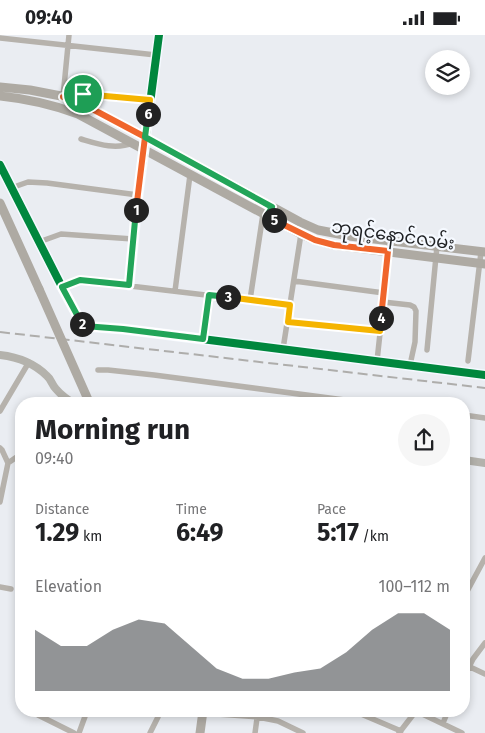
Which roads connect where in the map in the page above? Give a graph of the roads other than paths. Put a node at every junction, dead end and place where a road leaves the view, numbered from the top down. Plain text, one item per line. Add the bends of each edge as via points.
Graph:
1 (69, 35) edge
2 (159, 35) edge
3 (1, 37) edge
4 (68, 46) junction
5 (156, 55) junction
6 (0, 87) edge
7 (0, 96) edge
8 (63, 97) junction
9 (150, 100) junction
10 (145, 137) junction
11 (80, 139) dead end
12 (133, 143) junction
13 (144, 149) junction
14 (190, 162) junction
15 (0, 165) edge
16 (188, 173) junction
17 (230, 184) junction
18 (11, 188) junction
19 (225, 194) junction
20 (138, 195) junction
21 (0, 203) edge
22 (272, 207) junction
23 (265, 215) junction
24 (301, 234) junction
25 (133, 239) junction
26 (390, 241) junction
27 (39, 242) junction
28 (437, 246) junction
29 (388, 251) junction
30 (483, 252) edge
31 (436, 257) junction
32 (482, 263) edge
33 (294, 281) junction
34 (129, 285) junction
35 (62, 287) junction
36 (175, 291) junction
37 (384, 293) junction
38 (209, 295) junction
39 (250, 300) junction
40 (383, 303) junction
41 (290, 305) junction
42 (288, 322) junction
43 (380, 331) junction
44 (203, 339) junction
45 (284, 349) junction
46 (426, 351) dead end
47 (0, 355) edge
48 (377, 361) junction
49 (468, 361) dead end
50 (30, 362) junction
51 (410, 365) junction
52 (98, 370) dead end
53 (485, 375) edge
54 (64, 397) edge
55 (87, 397) edge
56 (316, 397) edge
57 (0, 411) edge
58 (470, 416) edge
59 (485, 418) edge
60 (0, 448) edge
61 (15, 458) edge
62 (470, 461) edge
63 (8, 463) junction
64 (485, 463) edge
65 (0, 502) edge
66 (485, 558) edge
67 (470, 586) edge
68 (0, 587) edge
69 (11, 589) dead end
70 (485, 643) edge
71 (470, 664) edge
72 (470, 668) edge
73 (485, 674) edge
74 (42, 717) edge
75 (85, 717) edge
76 (158, 717) edge
77 (202, 717) edge
78 (258, 717) edge
79 (267, 717) edge
80 (368, 717) edge
81 (411, 717) edge
82 (430, 717) edge
83 (446, 717) edge
84 (443, 723) junction
85 (400, 732) edge
86 (74, 733) edge
87 (78, 733) edge
88 (150, 733) edge
89 (200, 733) edge
90 (255, 733) edge
91 (303, 733) edge
92 (462, 733) edge

1 - 4 street
2 - 5 street
3 - 4 street
4 - 5 street
4 - 8 street
5 - 9 street
6 - 8 main road, ဘုရင့်နောင်လမ်း
7 - 12 main road, ဘုရင့်နောင်လမ်း via 61,107
8 - 9 street via 83,94
8 - 10 main road, ဘုရင့်နောင်လမ်း
9 - 10 street
10 - 13 street
10 - 14 main road, ဘုရင့်နောင်လမ်း
11 - 12 street via 109,147
12 - 13 main road, ဘုရင့်နောင်လမ်း
13 - 16 main road, ဘုရင့်နောင်လမ်း
13 - 20 street
14 - 16 main road
14 - 17 main road, ဘုရင့်နောင်လမ်း
15 - 18 street
16 - 19 main road, ဘုရင့်နောင်လမ်း
16 - 36 street
17 - 19 main road
17 - 22 main road, ဘုရင့်နောင်လမ်း
18 - 20 street via 28,182 48,183
18 - 27 street
19 - 23 main road, ဘုရင့်နောင်လမ်း
20 - 25 street
21 - 55 main road, bridge
22 - 23 main road
22 - 26 main road, ဘုရင့်နောင်လမ်း via 318,230
23 - 24 main road, ဘုရင့်နောင်လမ်း
23 - 39 street
24 - 29 main road, ဘုရင့်နောင်လမ်း via 334,245
24 - 33 street
25 - 27 street via 61,234
25 - 34 street
26 - 28 main road, ဘုရင့်နောင်လမ်း
26 - 29 street
27 - 35 street
28 - 30 main road, ဘုရင့်နောင်လမ်း
28 - 31 street
29 - 31 main road, ဘုရင့်နောင်လမ်း
29 - 37 street
30 - 32 street
31 - 32 main road, ဘုရင့်နောင်လမ်း
31 - 46 street
32 - 49 street
33 - 37 street
33 - 41 street
34 - 35 street via 80,280
34 - 36 street
35 - 44 street via 84,326
36 - 38 street
37 - 40 street
38 - 39 street
38 - 44 street
39 - 41 street
40 - 43 street
40 - 51 street via 410,305 416,311
41 - 42 street
42 - 43 street
42 - 45 street
43 - 48 street
44 - 45 street
45 - 48 street
47 - 50 main road
48 - 51 street
50 - 54 main road
50 - 57 street
51 - 53 street
52 - 56 street
58 - 59 street
60 - 63 street
61 - 63 street
62 - 64 main road
63 - 65 street
66 - 67 street
68 - 69 street
70 - 71 street
72 - 73 street
74 - 86 street
75 - 87 street
76 - 88 street
77 - 89 main road
78 - 90 street
79 - 91 street
80 - 85 street
81 - 85 street
82 - 84 street
83 - 84 street
84 - 92 street

